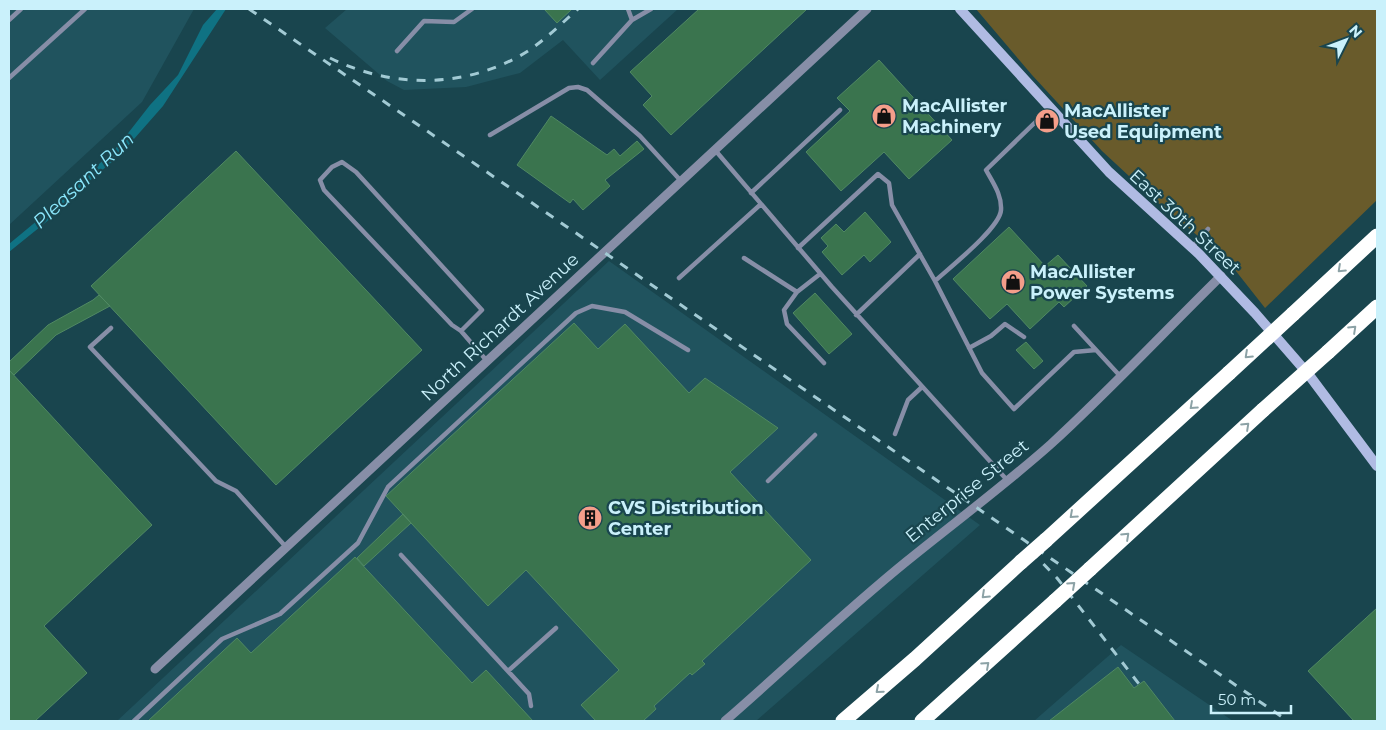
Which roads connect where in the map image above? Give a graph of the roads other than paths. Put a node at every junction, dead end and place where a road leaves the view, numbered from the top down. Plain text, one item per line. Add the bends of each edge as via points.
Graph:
1 (21, 9) edge
2 (84, 9) edge
3 (472, 9) edge
4 (628, 9) edge
5 (651, 9) edge
6 (867, 9) edge
7 (960, 9) edge
8 (9, 20) edge
9 (632, 20) junction
10 (398, 52) dead end
11 (593, 63) dead end
12 (9, 78) edge
13 (1050, 107) junction
14 (840, 110) dead end
15 (490, 135) dead end
16 (715, 150) junction
17 (681, 181) junction
18 (751, 193) junction
19 (761, 204) junction
20 (1208, 229) dead end
21 (1377, 236) edge
22 (1192, 247) junction
23 (798, 248) junction
24 (920, 254) junction
25 (744, 258) dead end
26 (820, 274) junction
27 (1221, 276) junction
28 (679, 278) dead end
29 (934, 281) junction
30 (797, 292) junction
31 (1377, 307) edge
32 (856, 315) junction
33 (1074, 326) dead end
34 (111, 328) dead end
35 (461, 332) junction
36 (1024, 337) dead end
37 (969, 348) junction
38 (688, 350) dead end
39 (1096, 350) junction
40 (487, 361) junction
41 (824, 363) dead end
42 (1122, 378) junction
43 (922, 387) junction
44 (895, 434) dead end
45 (815, 435) dead end
46 (1377, 466) edge
47 (768, 481) dead end
48 (1008, 481) junction
49 (286, 547) junction
50 (401, 555) dead end
51 (556, 628) dead end
52 (155, 669) dead end
53 (508, 671) junction
54 (532, 706) dead end
55 (134, 721) edge
56 (725, 721) edge
57 (843, 721) edge
58 (922, 721) edge

1 - 8 lane
2 - 12 lane
3 - 10 lane via 454,22 424,21
4 - 9 lane
5 - 9 lane
6 - 16 street, North Richardt Avenue
7 - 13 main road, East 30th Street
9 - 11 lane
13 - 22 main road, East 30th Street via 1126,188
13 - 29 lane via 986,170 999,193 1001,212 994,225
14 - 18 lane
15 - 17 lane via 569,88 578,87 587,90 640,136
16 - 17 street, North Richardt Avenue
16 - 18 lane
17 - 40 street, North Richardt Avenue
18 - 19 lane
19 - 23 lane
19 - 28 lane
20 - 22 lane
21 -> 57 highway, bridge via 915,659
22 - 27 main road, East 30th Street
23 - 24 lane via 878,174 889,183 892,205
23 - 26 lane
24 - 29 lane
24 - 32 lane
25 - 30 lane
26 - 30 lane
26 - 32 lane
27 - 42 street, Enterprise Street
27 - 46 main road, East 30th Street via 1297,361
29 - 37 lane
30 - 41 lane via 784,310 788,324
58 -> 31 highway, bridge
32 - 43 lane
33 - 39 lane
34 - 49 lane via 90,347 216,481 236,491
35 - 35 lane via 482,310 356,172 342,162 332,167 320,180 324,190
35 - 40 lane
36 - 37 lane via 1005,324
37 - 39 lane via 982,373 1014,410 1074,352
38 - 55 lane via 625,312 592,306 576,313 388,487 358,543 280,614 222,639
39 - 42 lane
40 - 49 street, North Richardt Avenue
42 - 48 street, Enterprise Street
43 - 44 lane via 908,400
43 - 48 lane
45 - 47 lane
48 - 56 street, Enterprise Street via 906,561
49 - 52 street, North Richardt Avenue
50 - 53 lane
51 - 53 lane
53 - 54 lane via 529,694

